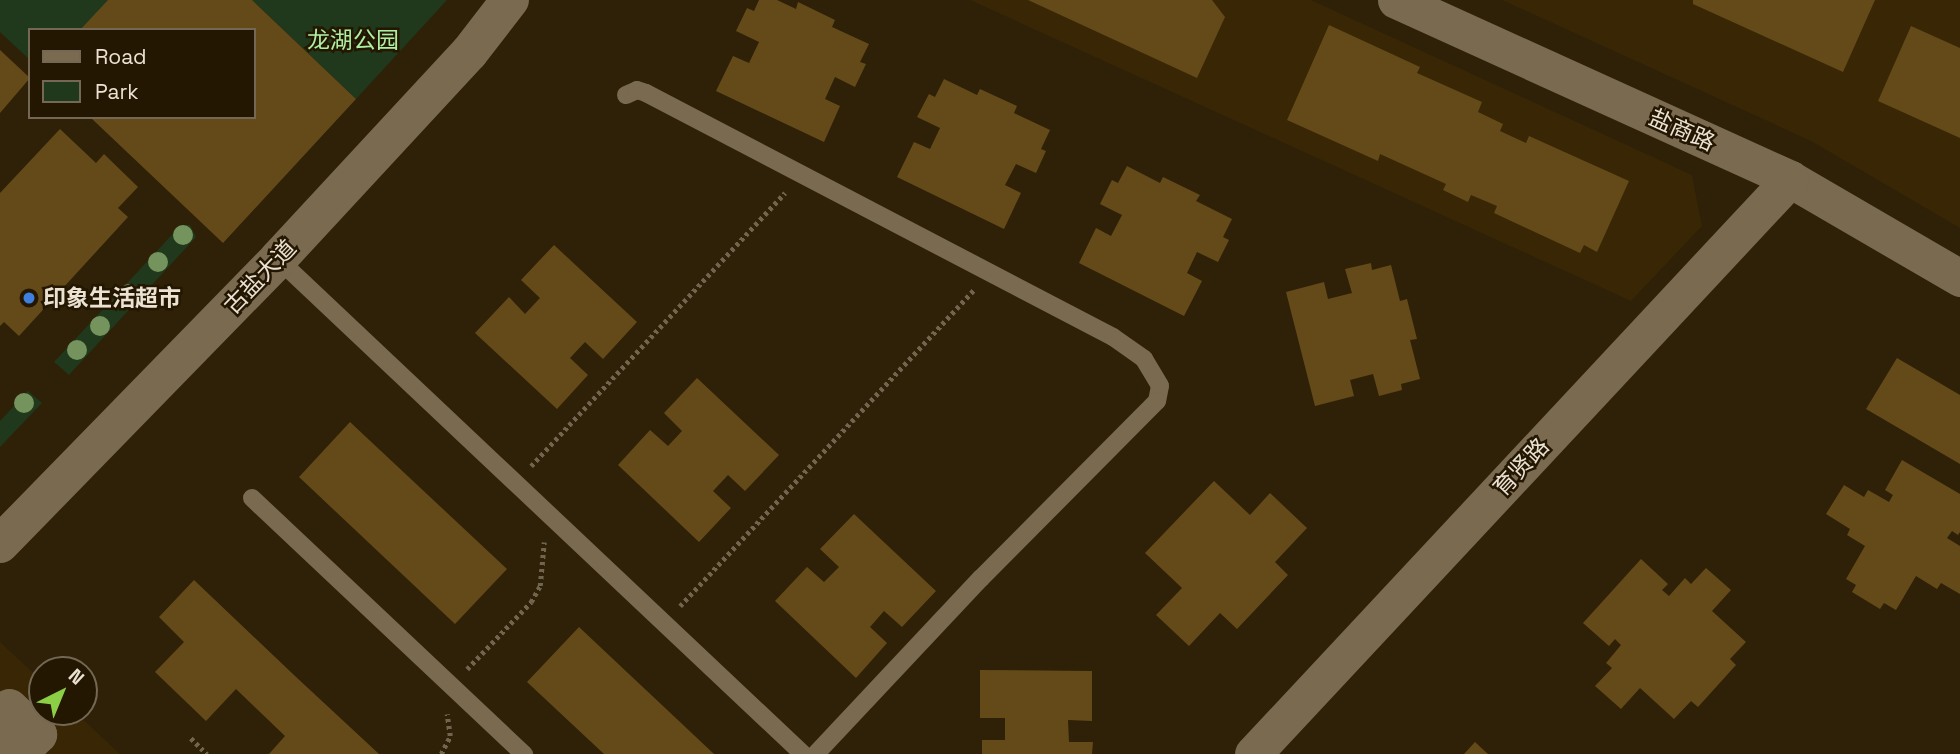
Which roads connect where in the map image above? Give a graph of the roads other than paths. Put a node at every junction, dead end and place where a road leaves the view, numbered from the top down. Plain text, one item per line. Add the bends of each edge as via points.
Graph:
1 (510, 0) edge
2 (1396, 0) edge
3 (626, 95) dead end
4 (1790, 179) junction
5 (278, 258) junction
6 (1960, 278) edge
7 (252, 498) dead end
8 (0, 544) edge
9 (0, 753) edge
10 (19, 754) edge
11 (524, 754) edge
12 (803, 754) edge
13 (816, 754) edge
14 (1253, 754) edge

1 - 5 street, 古盐大道 via 469,53
2 - 4 street, 盐商路
3 - 13 lane via 637,90 646,93 992,271 1113,337 1144,359 1160,386 1157,401 981,578
4 - 6 street, 盐商路
4 - 14 street, 育贤路
5 - 8 street, 古盐大道
5 - 12 lane
7 - 11 lane
9 - 10 street via 14,738 9,707 37,734

